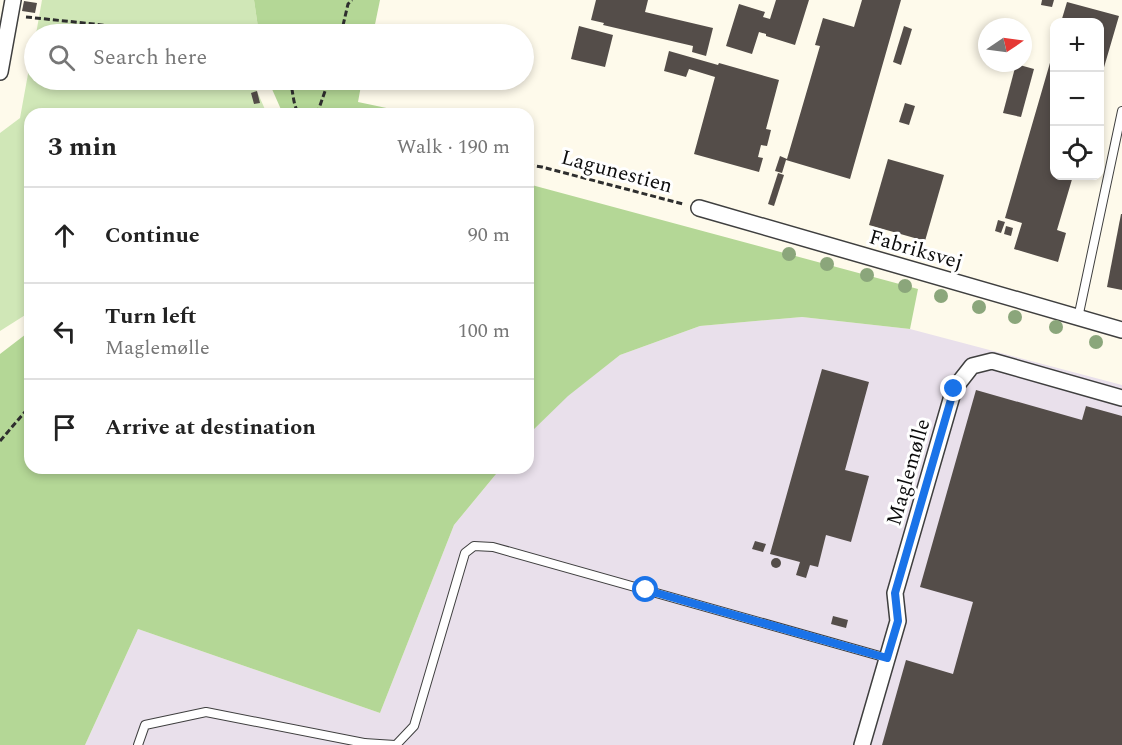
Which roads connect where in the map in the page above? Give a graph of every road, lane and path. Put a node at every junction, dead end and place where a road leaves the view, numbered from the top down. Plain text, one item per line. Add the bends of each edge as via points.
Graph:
1 (13, 0) edge
2 (352, 0) edge
3 (10, 16) junction
4 (94, 24) edge
5 (343, 24) edge
6 (0, 72) edge
7 (292, 90) edge
8 (325, 90) edge
9 (296, 108) edge
10 (319, 108) edge
11 (1122, 111) edge
12 (534, 166) edge
13 (699, 208) joint
14 (1078, 318) junction
15 (1122, 330) edge
16 (1122, 398) edge
17 (24, 413) edge
18 (0, 441) edge
19 (887, 658) junction
20 (364, 744) edge
21 (138, 745) edge
22 (395, 745) edge
23 (862, 745) edge

1 - 3 street
2 - 5 path
3 - 4 path
3 - 6 street
7 - 9 path
8 - 10 path
11 - 14 lane
12 - 13 path, Lagunestien
13 - 14 street, Fabriksvej
14 - 15 street, Fabriksvej
16 - 19 street, Maglemølle via 992,361 972,366 954,389 895,593 898,621
17 - 18 path
19 - 22 lane via 493,547 474,546 465,553 414,726
19 - 23 street, Maglemølle
20 - 21 lane via 206,712 145,724
20 - 22 lane

